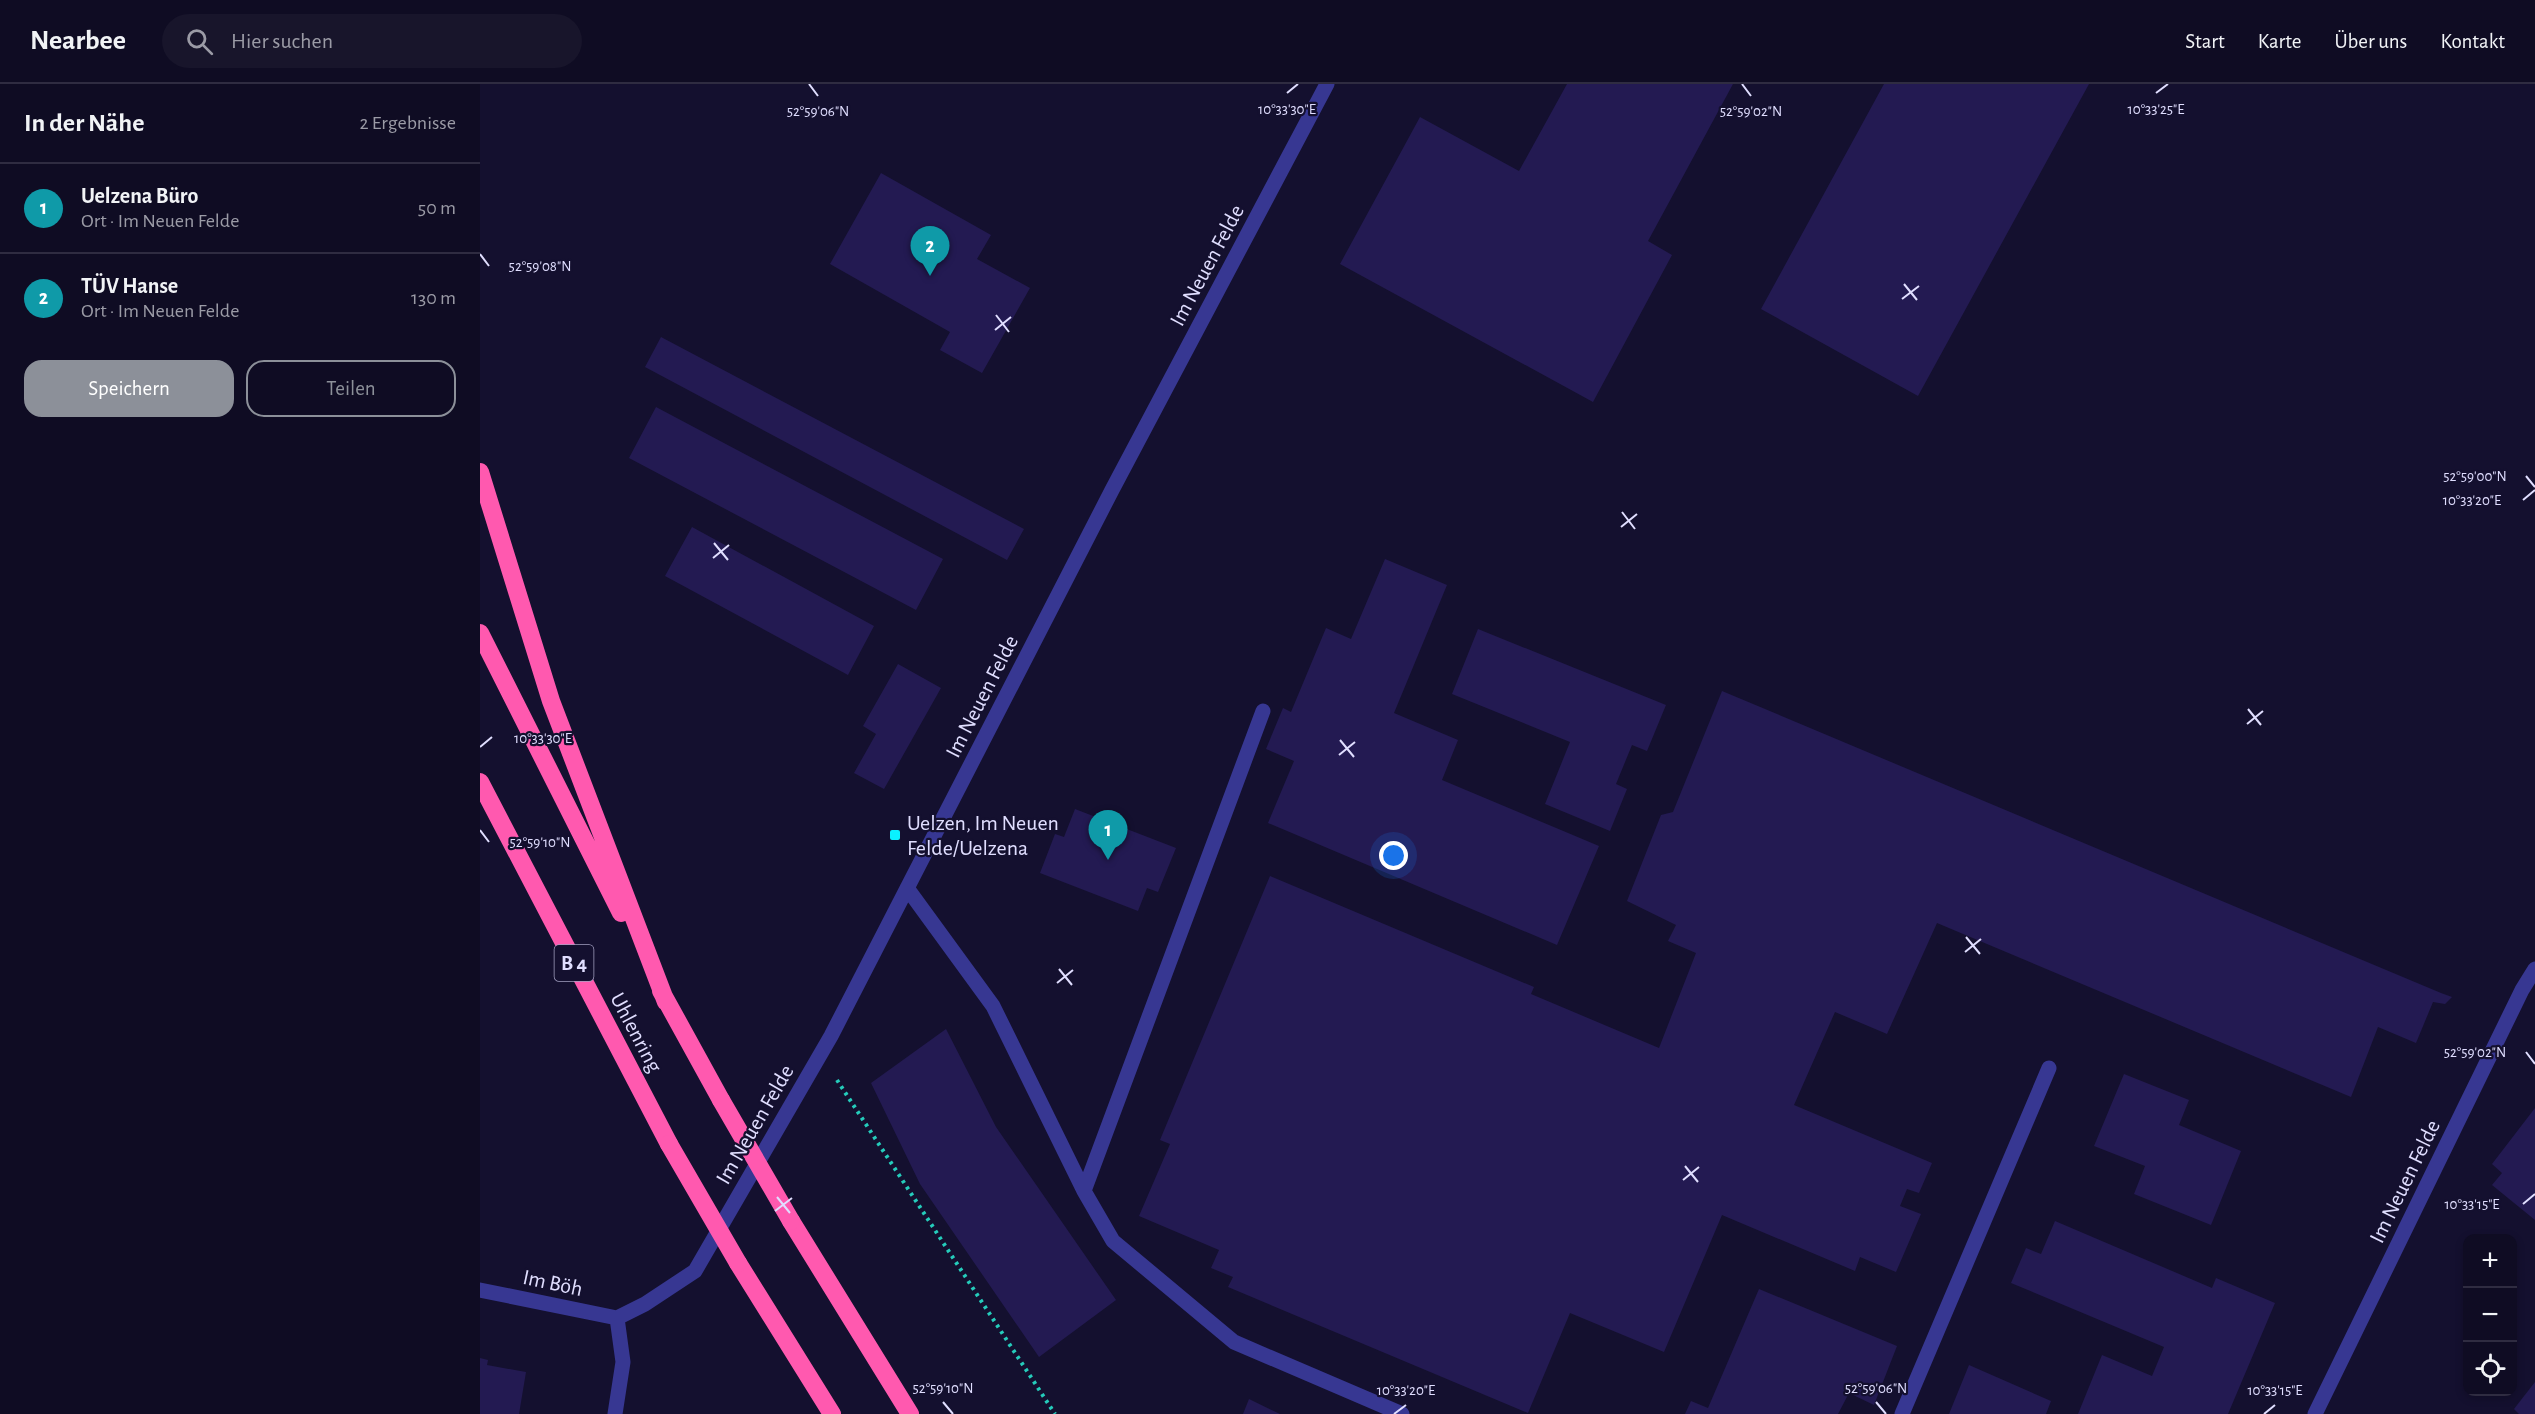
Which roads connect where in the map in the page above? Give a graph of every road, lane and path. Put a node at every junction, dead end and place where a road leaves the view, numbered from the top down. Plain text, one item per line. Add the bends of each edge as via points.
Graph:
1 (1328, 84) edge
2 (480, 472) edge
3 (480, 633) edge
4 (1263, 711) dead end
5 (480, 782) edge
6 (907, 888) junction
7 (2535, 969) edge
8 (666, 1002) junction
9 (831, 1036) junction
10 (2049, 1068) dead end
11 (1084, 1191) junction
12 (480, 1290) edge
13 (617, 1318) junction
14 (615, 1414) edge
15 (832, 1414) edge
16 (910, 1414) edge
17 (1055, 1414) edge
18 (1402, 1414) edge
19 (1902, 1414) edge
20 (2315, 1414) edge

1 - 6 street, Im Neuen Felde via 1112,490
2 - 8 highway via 551,701
3 - 8 highway
4 - 11 street
5 - 15 highway, Uhlenring / B 4, bridge via 669,1144
6 - 9 street, Im Neuen Felde
6 - 11 street via 993,1006
7 - 20 street, Im Neuen Felde
8 - 16 highway, bridge via 791,1221
9 - 13 street, Im Neuen Felde via 695,1271
9 - 17 path via 837,1082
10 - 19 street
11 - 18 street via 1113,1241 1234,1342
12 - 13 street, Im Böh
13 - 14 street via 623,1362

